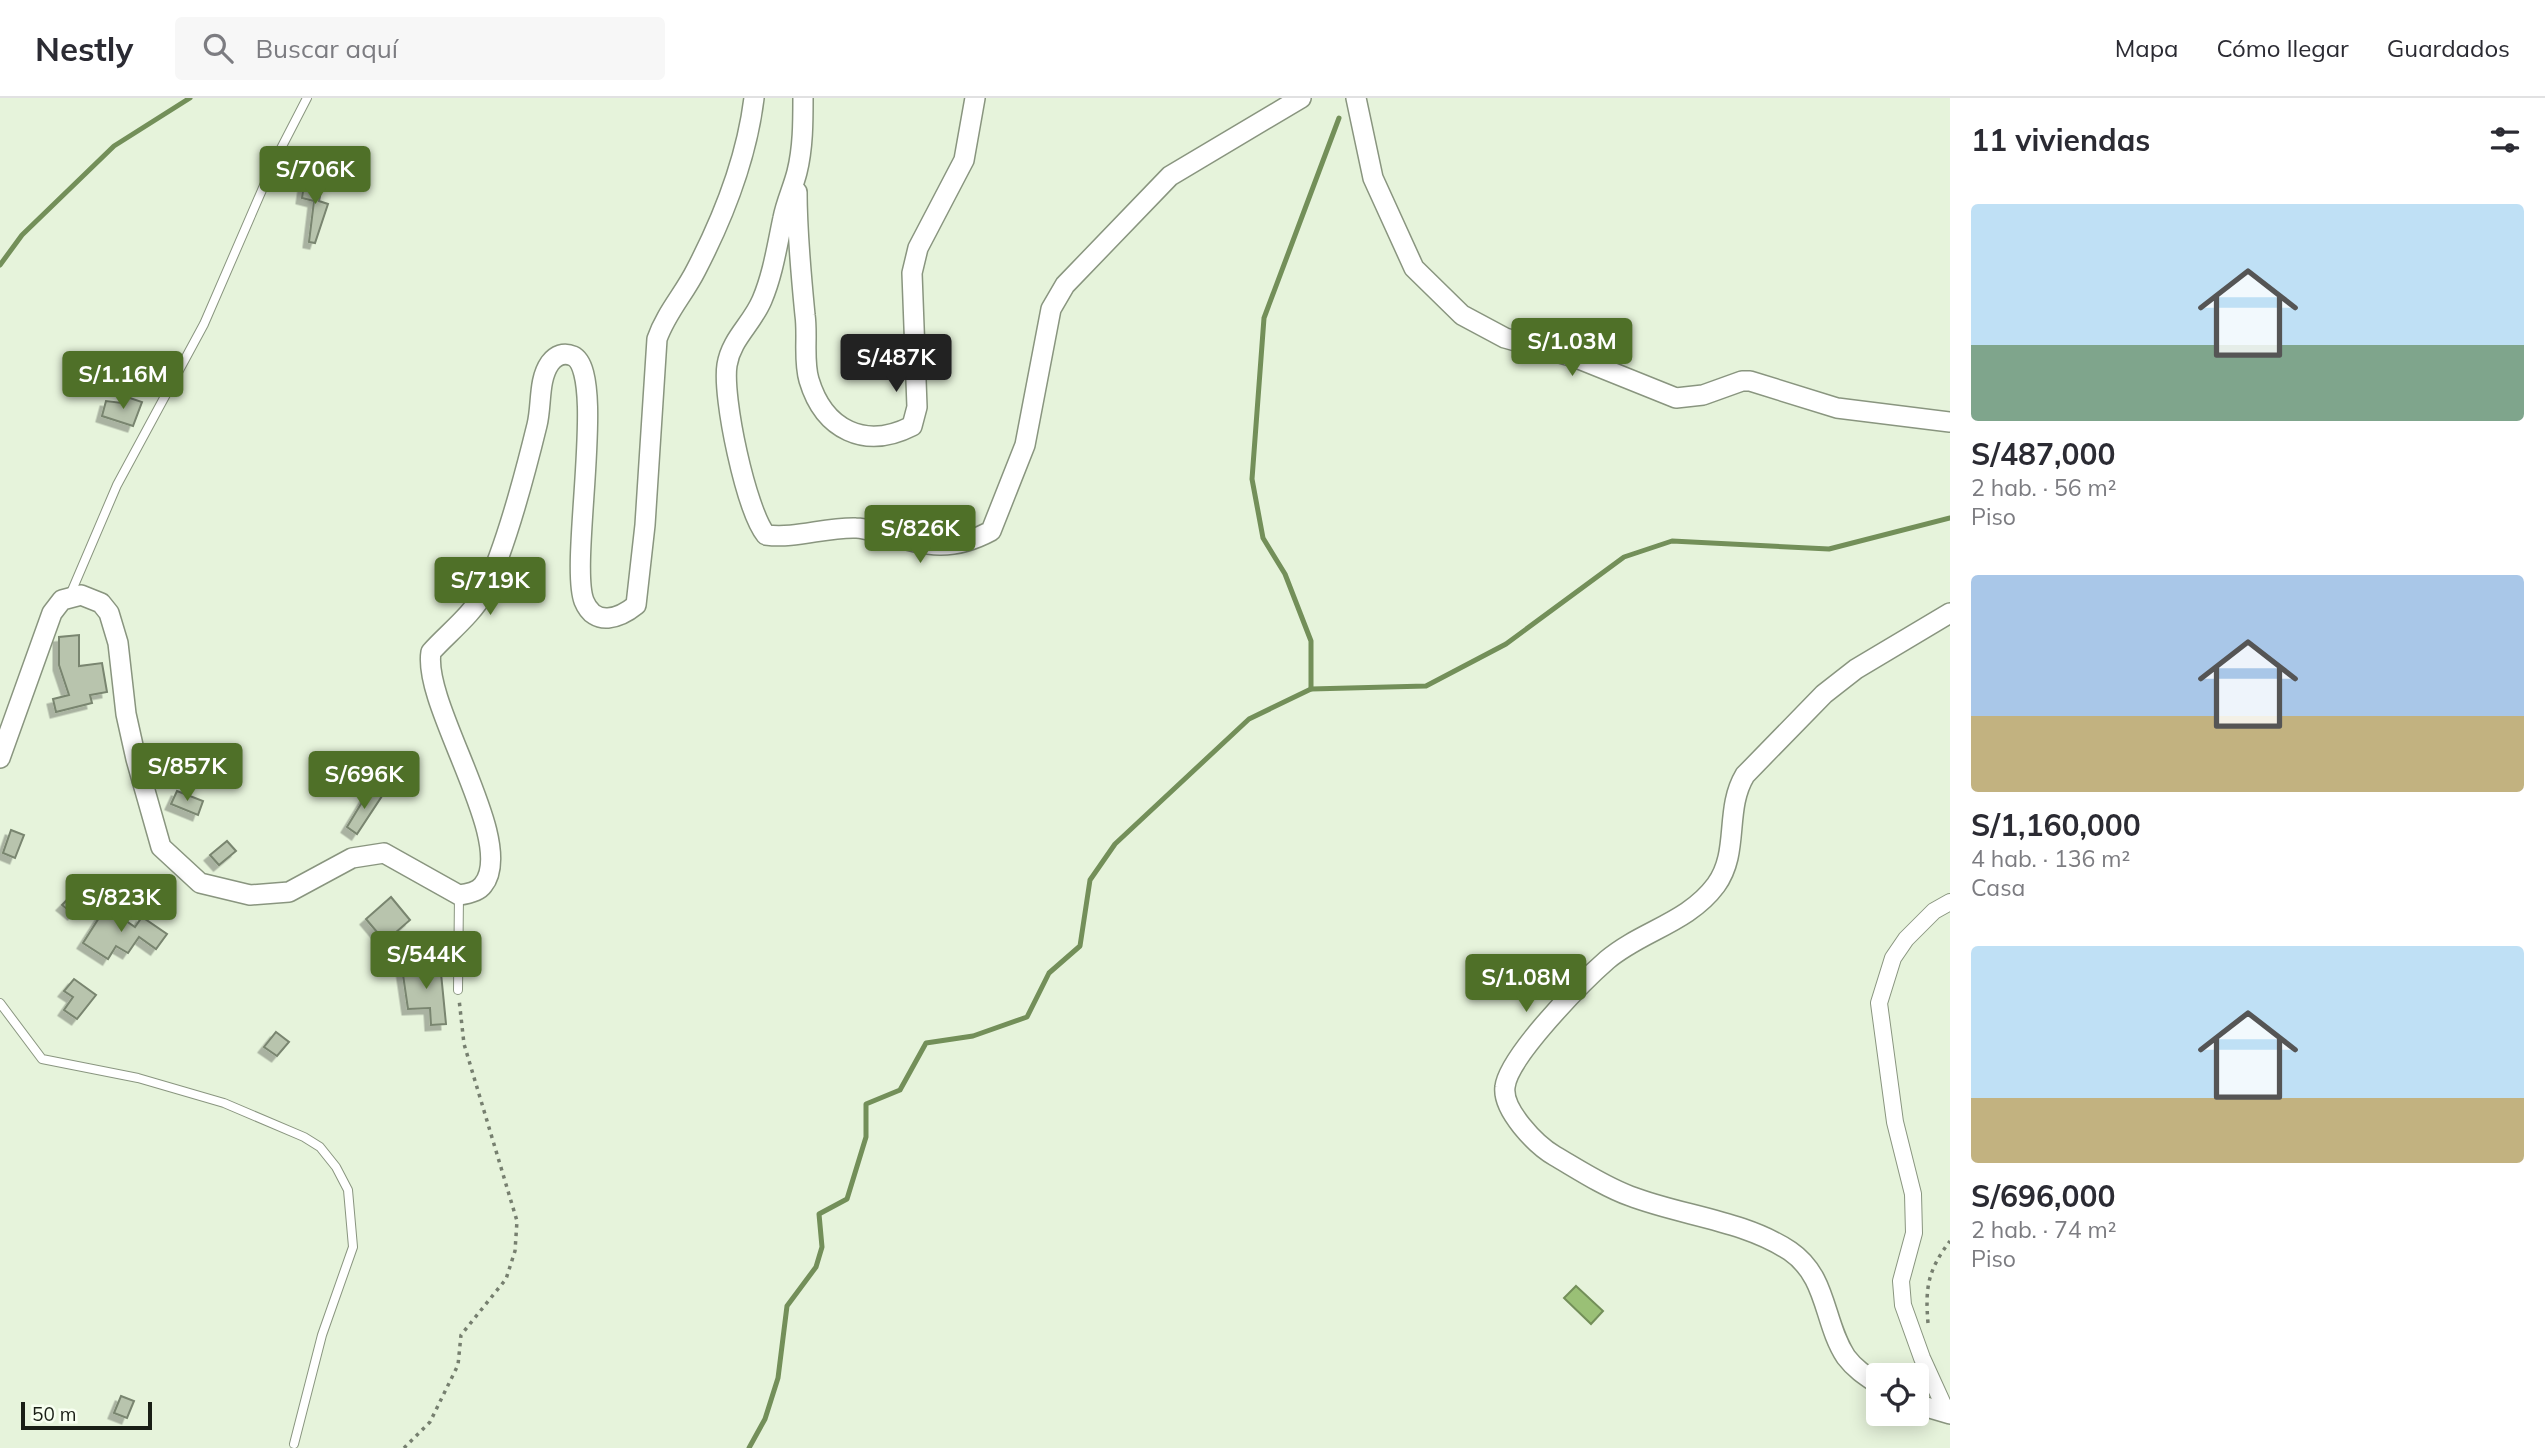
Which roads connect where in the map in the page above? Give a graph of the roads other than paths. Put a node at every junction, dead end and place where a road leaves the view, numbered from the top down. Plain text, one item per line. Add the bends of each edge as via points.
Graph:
1 (307, 98) edge
2 (754, 98) edge
3 (803, 98) edge
4 (975, 98) edge
5 (1301, 98) edge
6 (1356, 98) edge
7 (797, 170) junction
8 (1950, 422) edge
9 (70, 596) junction
10 (1950, 613) edge
11 (0, 758) edge
12 (459, 895) junction
13 (1950, 902) edge
14 (458, 990) road end
15 (0, 1003) edge
16 (1866, 1376) edge
17 (1929, 1410) edge
18 (1949, 1419) edge
19 (294, 1444) dead end

1 - 9 lane via 204,324 117,485
2 - 12 street via 751,128 720,214 696,270 665,316 657,339 636,605 608,620 593,614 584,601 585,370 574,356 563,354 556,356 546,371 529,459 483,594 431,652 431,675 490,846 490,868 483,886
3 - 7 street
4 - 7 street via 964,160 918,248 911,299 917,407 912,426 892,437 857,437 837,423 808,379 798,256
5 - 7 street via 1170,176 1065,285 1051,309 1024,445 1006,499 991,531 968,543 929,547 859,528 823,529 784,538 766,535 757,524 737,444 727,368 732,346 761,302
6 - 8 street via 1373,178 1414,268 1462,315 1505,338 1574,357 1676,398 1750,381 1837,408
9 - 11 street via 52,613
9 - 12 street via 91,597 109,613 118,643 126,714 161,847 200,883 250,895 289,892 352,858 384,853
10 - 16 street via 1856,669 1824,694 1745,775 1732,809 1730,859 1717,884 1699,905 1608,959 1540,1029 1505,1084 1509,1112 1552,1154 1629,1196 1702,1215 1787,1249 1806,1262 1845,1355
12 - 14 lane
13 - 18 street via 1906,939 1893,958 1879,1003 1895,1122 1913,1194 1914,1233 1901,1281 1903,1305
15 - 19 lane via 42,1059 138,1078 224,1103 304,1137 320,1147 336,1167 348,1190 353,1247 322,1335
17 - 18 street

